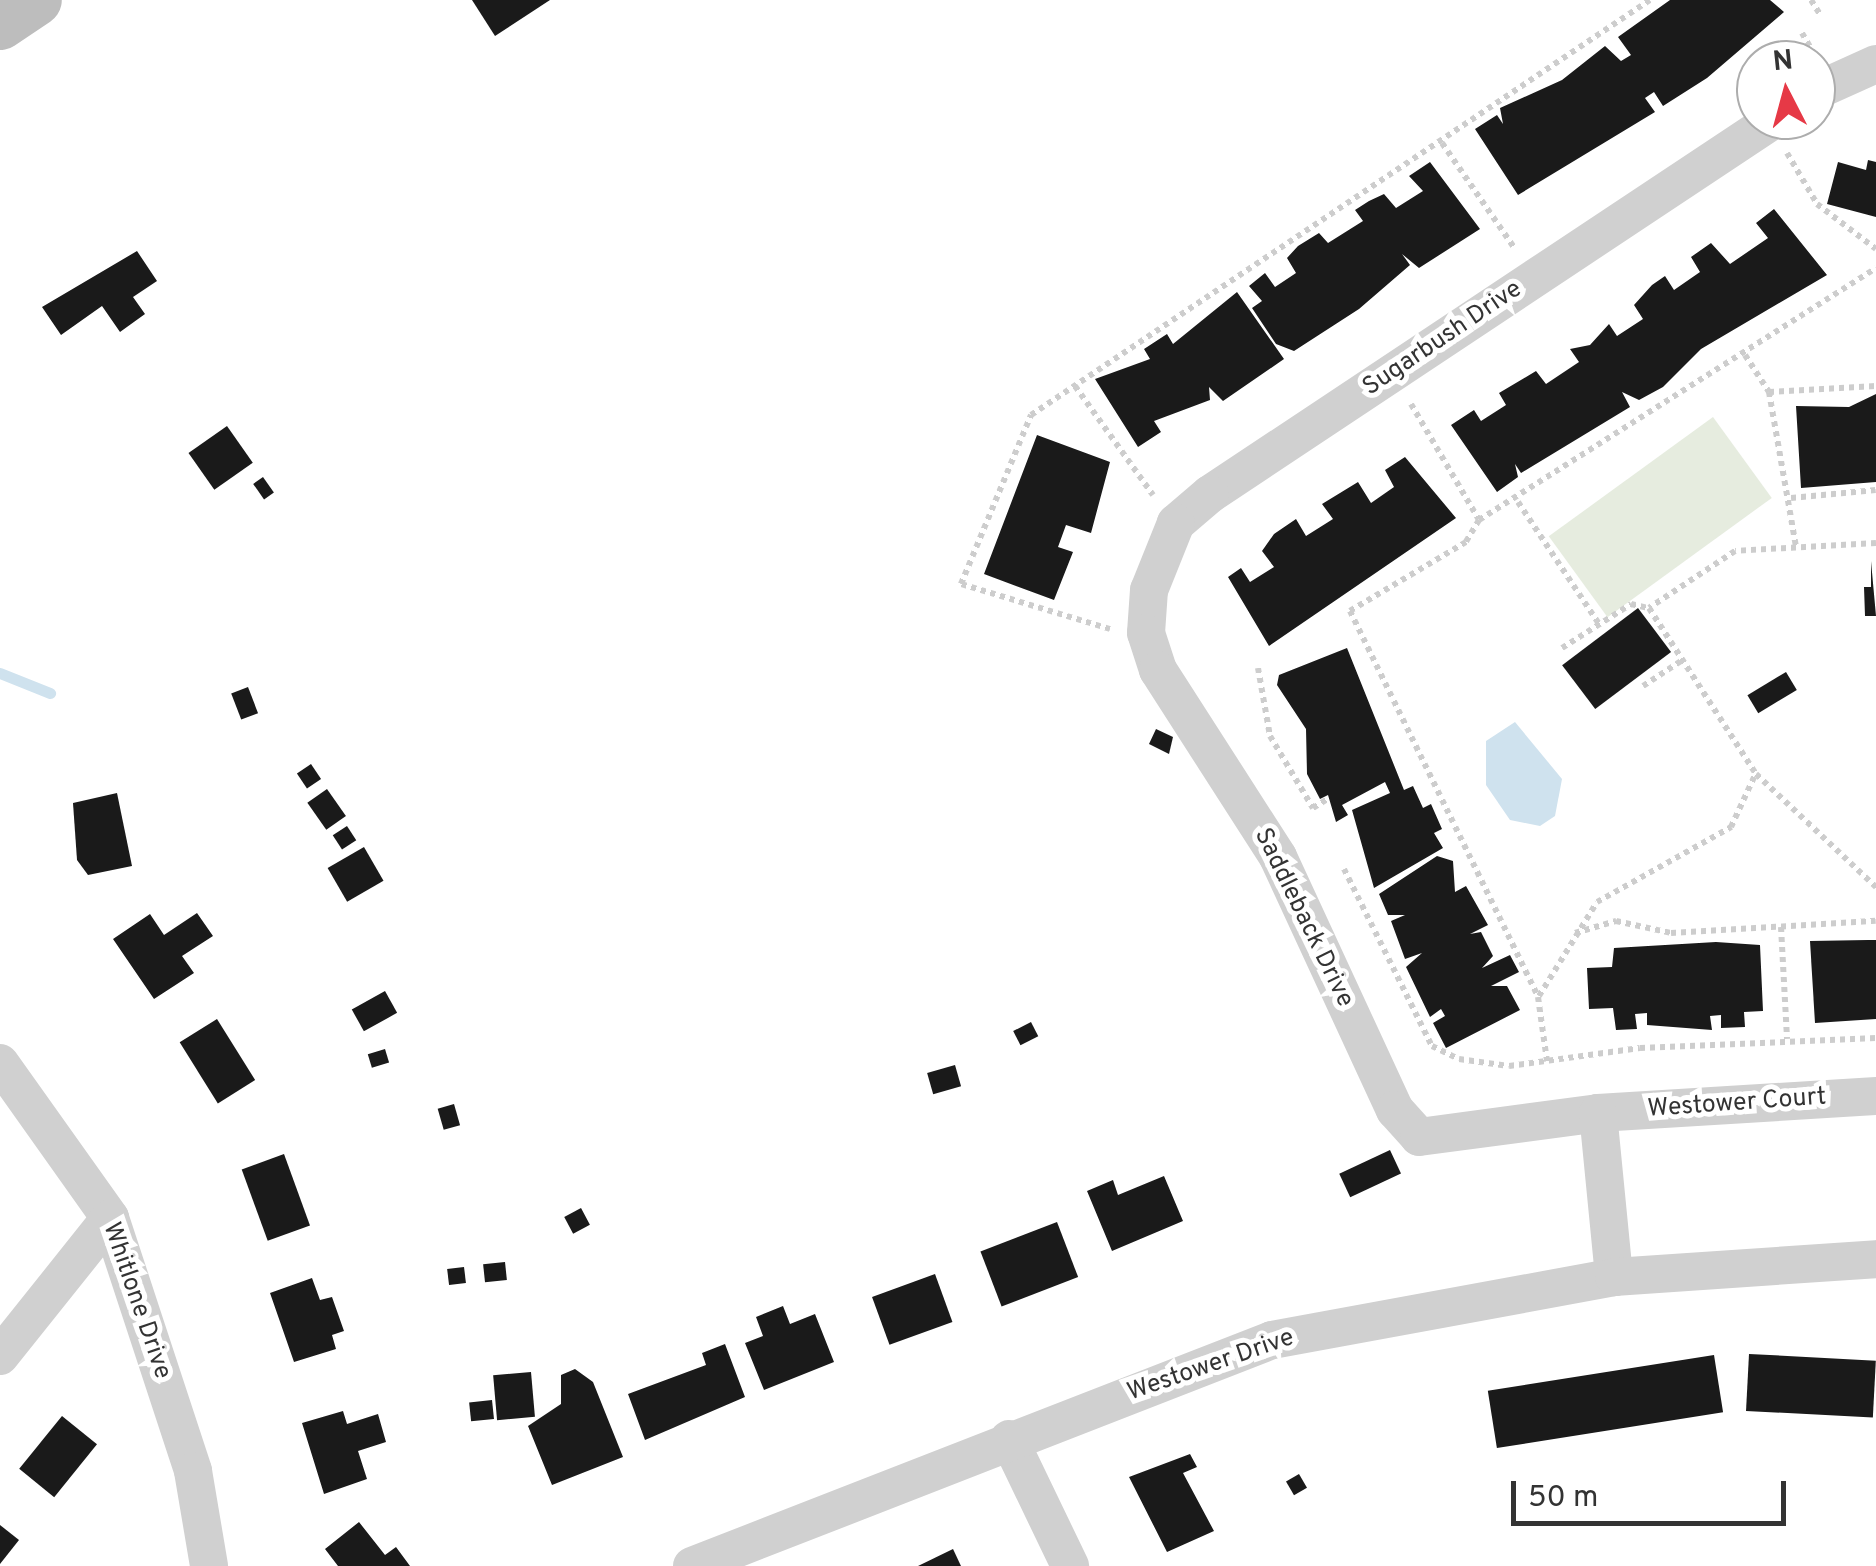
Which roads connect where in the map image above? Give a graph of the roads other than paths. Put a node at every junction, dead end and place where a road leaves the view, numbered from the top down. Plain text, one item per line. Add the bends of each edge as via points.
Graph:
1 (36, 0) edge
2 (0, 24) edge
3 (1876, 64) edge
4 (1836, 82) edge
5 (1743, 140) edge
6 (1149, 590) joint
7 (0, 1063) edge
8 (1876, 1096) edge
9 (1598, 1113) junction
10 (1419, 1137) joint
11 (110, 1218) junction
12 (1876, 1260) edge
13 (1614, 1276) junction
14 (0, 1356) edge
15 (1009, 1439) junction
16 (209, 1566) edge
17 (692, 1566) edge
18 (1070, 1566) edge

1 - 2 street
3 - 4 street
5 - 6 street, Sugarbush Drive via 1210,494 1176,523
6 - 10 street, Saddleback Drive via 1146,634 1158,670 1278,857 1395,1110
7 - 11 street, Whitlone Drive
8 - 9 street, Westower Court
9 - 10 street, Westower Court
9 - 13 street
11 - 14 street
11 - 16 street, Whitlone Drive via 193,1471
12 - 13 street, Westower Drive
13 - 15 street, Westower Drive via 1272,1340
15 - 17 street, Westower Drive
15 - 18 street

